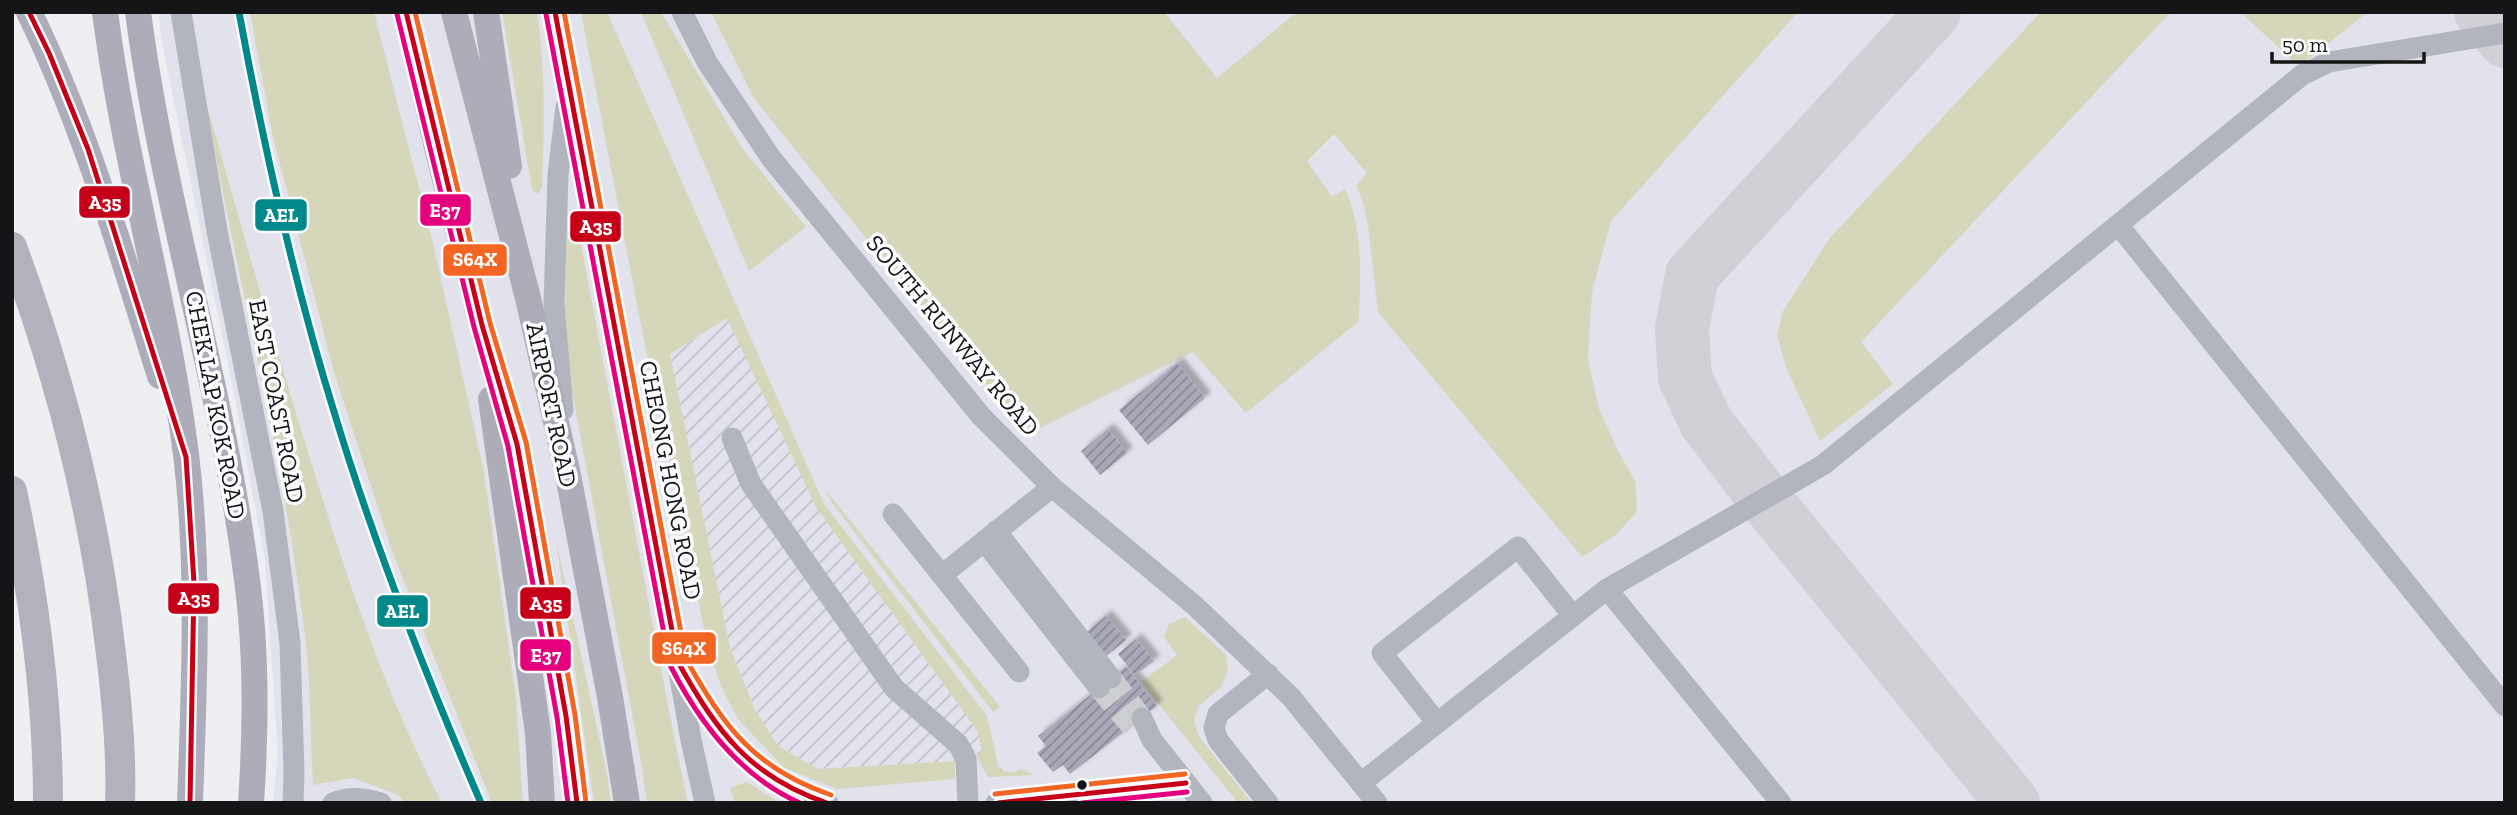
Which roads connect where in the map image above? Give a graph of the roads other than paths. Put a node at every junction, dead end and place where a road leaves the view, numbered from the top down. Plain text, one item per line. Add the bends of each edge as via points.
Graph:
1 (29, 12) edge
2 (105, 12) edge
3 (138, 12) edge
4 (181, 12) edge
5 (406, 12) edge
6 (454, 12) edge
7 (486, 12) edge
8 (555, 12) edge
9 (682, 12) edge
10 (2505, 33) edge
11 (568, 84) junction
12 (2119, 226) junction
13 (12, 247) edge
14 (528, 298) junction
15 (482, 325) junction
16 (732, 438) dead end
17 (186, 457) junction
18 (568, 475) junction
19 (1052, 487) junction
20 (12, 491) edge
21 (893, 514) dead end
22 (990, 536) junction
23 (942, 575) junction
24 (1607, 589) junction
25 (1573, 616) junction
26 (678, 662) junction
27 (1019, 672) dead end
28 (1268, 674) junction
29 (1105, 683) tunnel mouth
30 (2505, 706) edge
31 (1137, 722) tunnel mouth
32 (1437, 723) junction
33 (1361, 783) junction
34 (1195, 798) edge
35 (48, 803) edge
36 (120, 803) edge
37 (190, 803) edge
38 (251, 803) edge
39 (293, 803) edge
40 (333, 803) edge
41 (381, 803) edge
42 (542, 803) edge
43 (577, 803) edge
44 (627, 803) edge
45 (705, 803) edge
46 (828, 803) edge
47 (968, 803) edge
48 (996, 803) edge
49 (1268, 803) edge
50 (1377, 803) edge
51 (1781, 803) edge

1 - 17 main road via 88,149
2 - 17 main road, CHEK LAP KOK ROAD
3 - 38 main road, CHEK LAP KOK ROAD via 242,541 255,693
4 - 39 street, EAST COAST ROAD via 217,231 273,511 290,643
5 - 15 main road, AIRPORT ROAD
6 - 14 main road, AIRPORT ROAD
7 - 14 main road
8 - 11 street
9 - 19 street, SOUTH RUNWAY ROAD via 707,62 771,158 981,416
10 - 12 street via 2329,62 2302,75
11 - 18 street via 558,175 554,304
11 - 26 street, CHEONG HONG ROAD
12 - 24 street via 1823,465
12 - 30 street
13 - 36 highway via 51,360 91,518 115,684
14 - 18 main road, AIRPORT ROAD
15 - 42 main road via 538,733
15 - 43 main road, AIRPORT ROAD via 517,444
16 - 47 street via 751,484 894,688 958,744 966,759
17 - 37 main road, CHEK LAP KOK ROAD via 195,639
18 - 44 main road, AIRPORT ROAD
19 - 22 street
19 - 28 street, SOUTH RUNWAY ROAD via 1194,605
20 - 35 highway via 40,648
21 - 23 street
22 - 23 street
22 - 29 street
23 - 27 street
24 - 25 street
24 - 51 street
25 - 32 street
25 - 32 street via 1518,547 1382,653
26 - 45 street, CHEONG HONG ROAD
26 - 46 street via 713,720 751,765 794,792
28 - 33 street, SOUTH RUNWAY ROAD
28 - 49 street via 1218,714 1214,728 1218,740
31 - 34 street
32 - 33 street
33 - 50 street, SOUTH RUNWAY ROAD
34 - 48 street
40 - 41 street via 363,798

